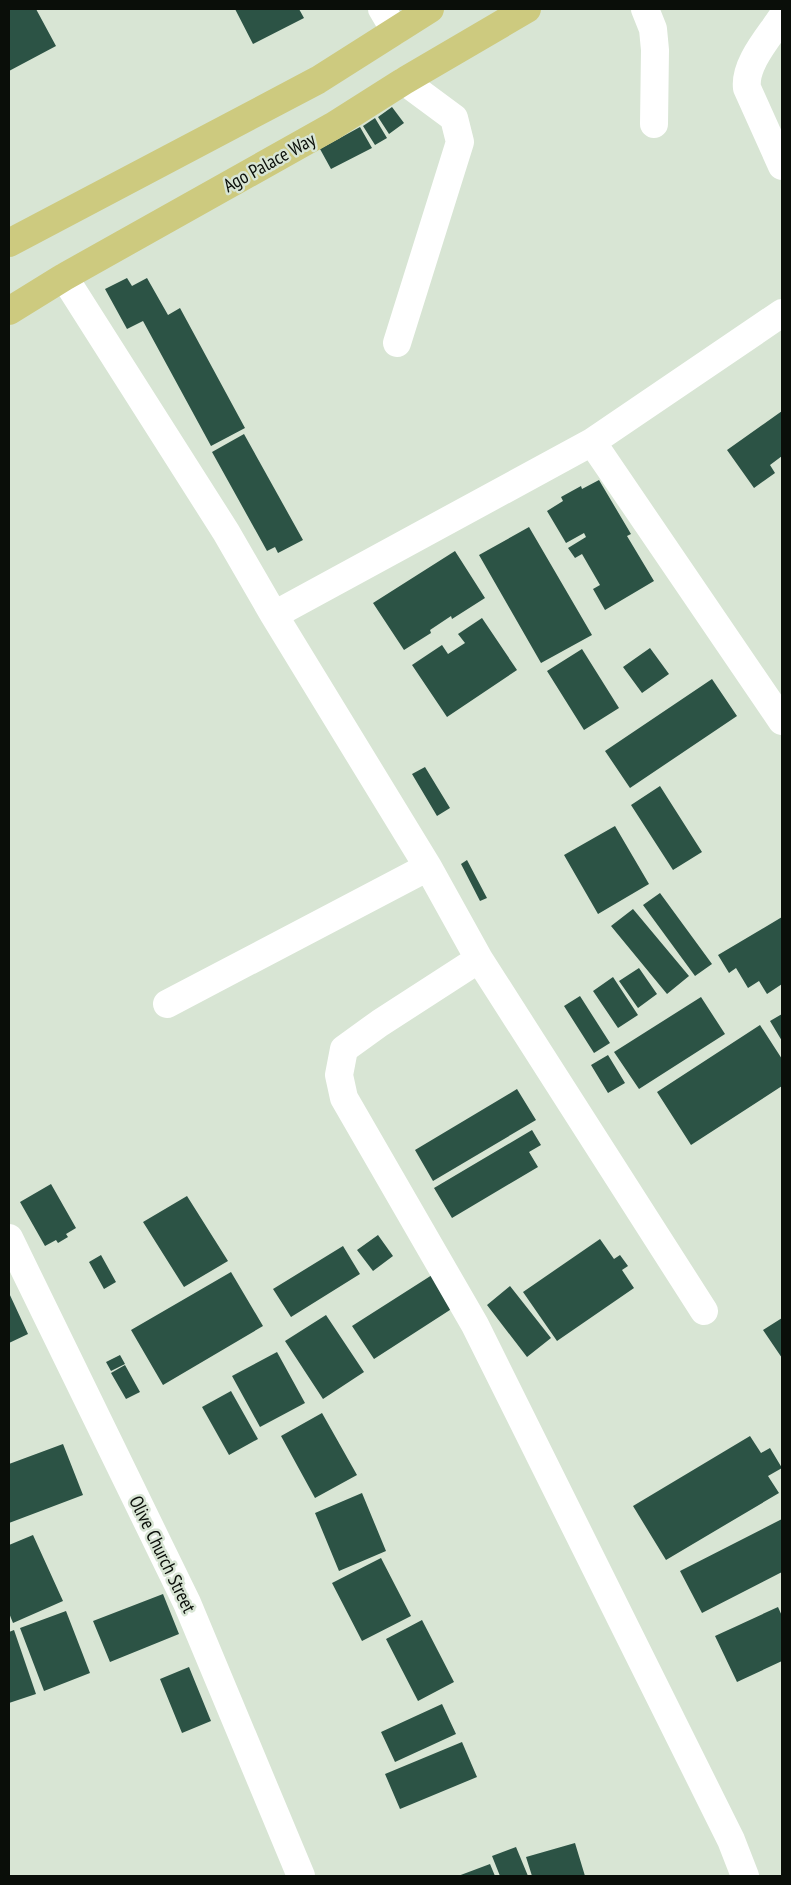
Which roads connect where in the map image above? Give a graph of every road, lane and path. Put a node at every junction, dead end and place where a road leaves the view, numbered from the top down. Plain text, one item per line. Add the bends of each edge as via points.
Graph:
1 (430, 9) edge
2 (527, 9) edge
3 (645, 9) edge
4 (782, 17) edge
5 (389, 20) edge
6 (404, 81) junction
7 (654, 124) dead end
8 (782, 166) edge
9 (9, 243) edge
10 (64, 277) junction
11 (9, 311) edge
12 (782, 313) edge
13 (397, 343) dead end
14 (592, 442) junction
15 (274, 615) junction
16 (782, 722) edge
17 (428, 867) junction
18 (479, 958) junction
19 (167, 1004) dead end
20 (9, 1238) edge
21 (704, 1311) dead end
22 (301, 1876) edge
23 (745, 1876) edge

1 - 5 main road
2 - 6 main road, Ago Palace Way
3 - 7 street via 654,29
4 - 8 street via 749,66 745,78
5 - 9 main road via 318,80
6 - 10 main road, Ago Palace Way via 332,126
6 - 13 street via 454,118 460,142
10 - 11 main road, Ago Palace Way
10 - 15 street via 226,532
12 - 14 street
14 - 15 street
14 - 16 street
15 - 17 street
17 - 18 street
17 - 19 street
18 - 21 street
18 - 23 street via 344,1049 339,1075 344,1098 475,1325 731,1840
20 - 22 street, Olive Church Street via 187,1603

